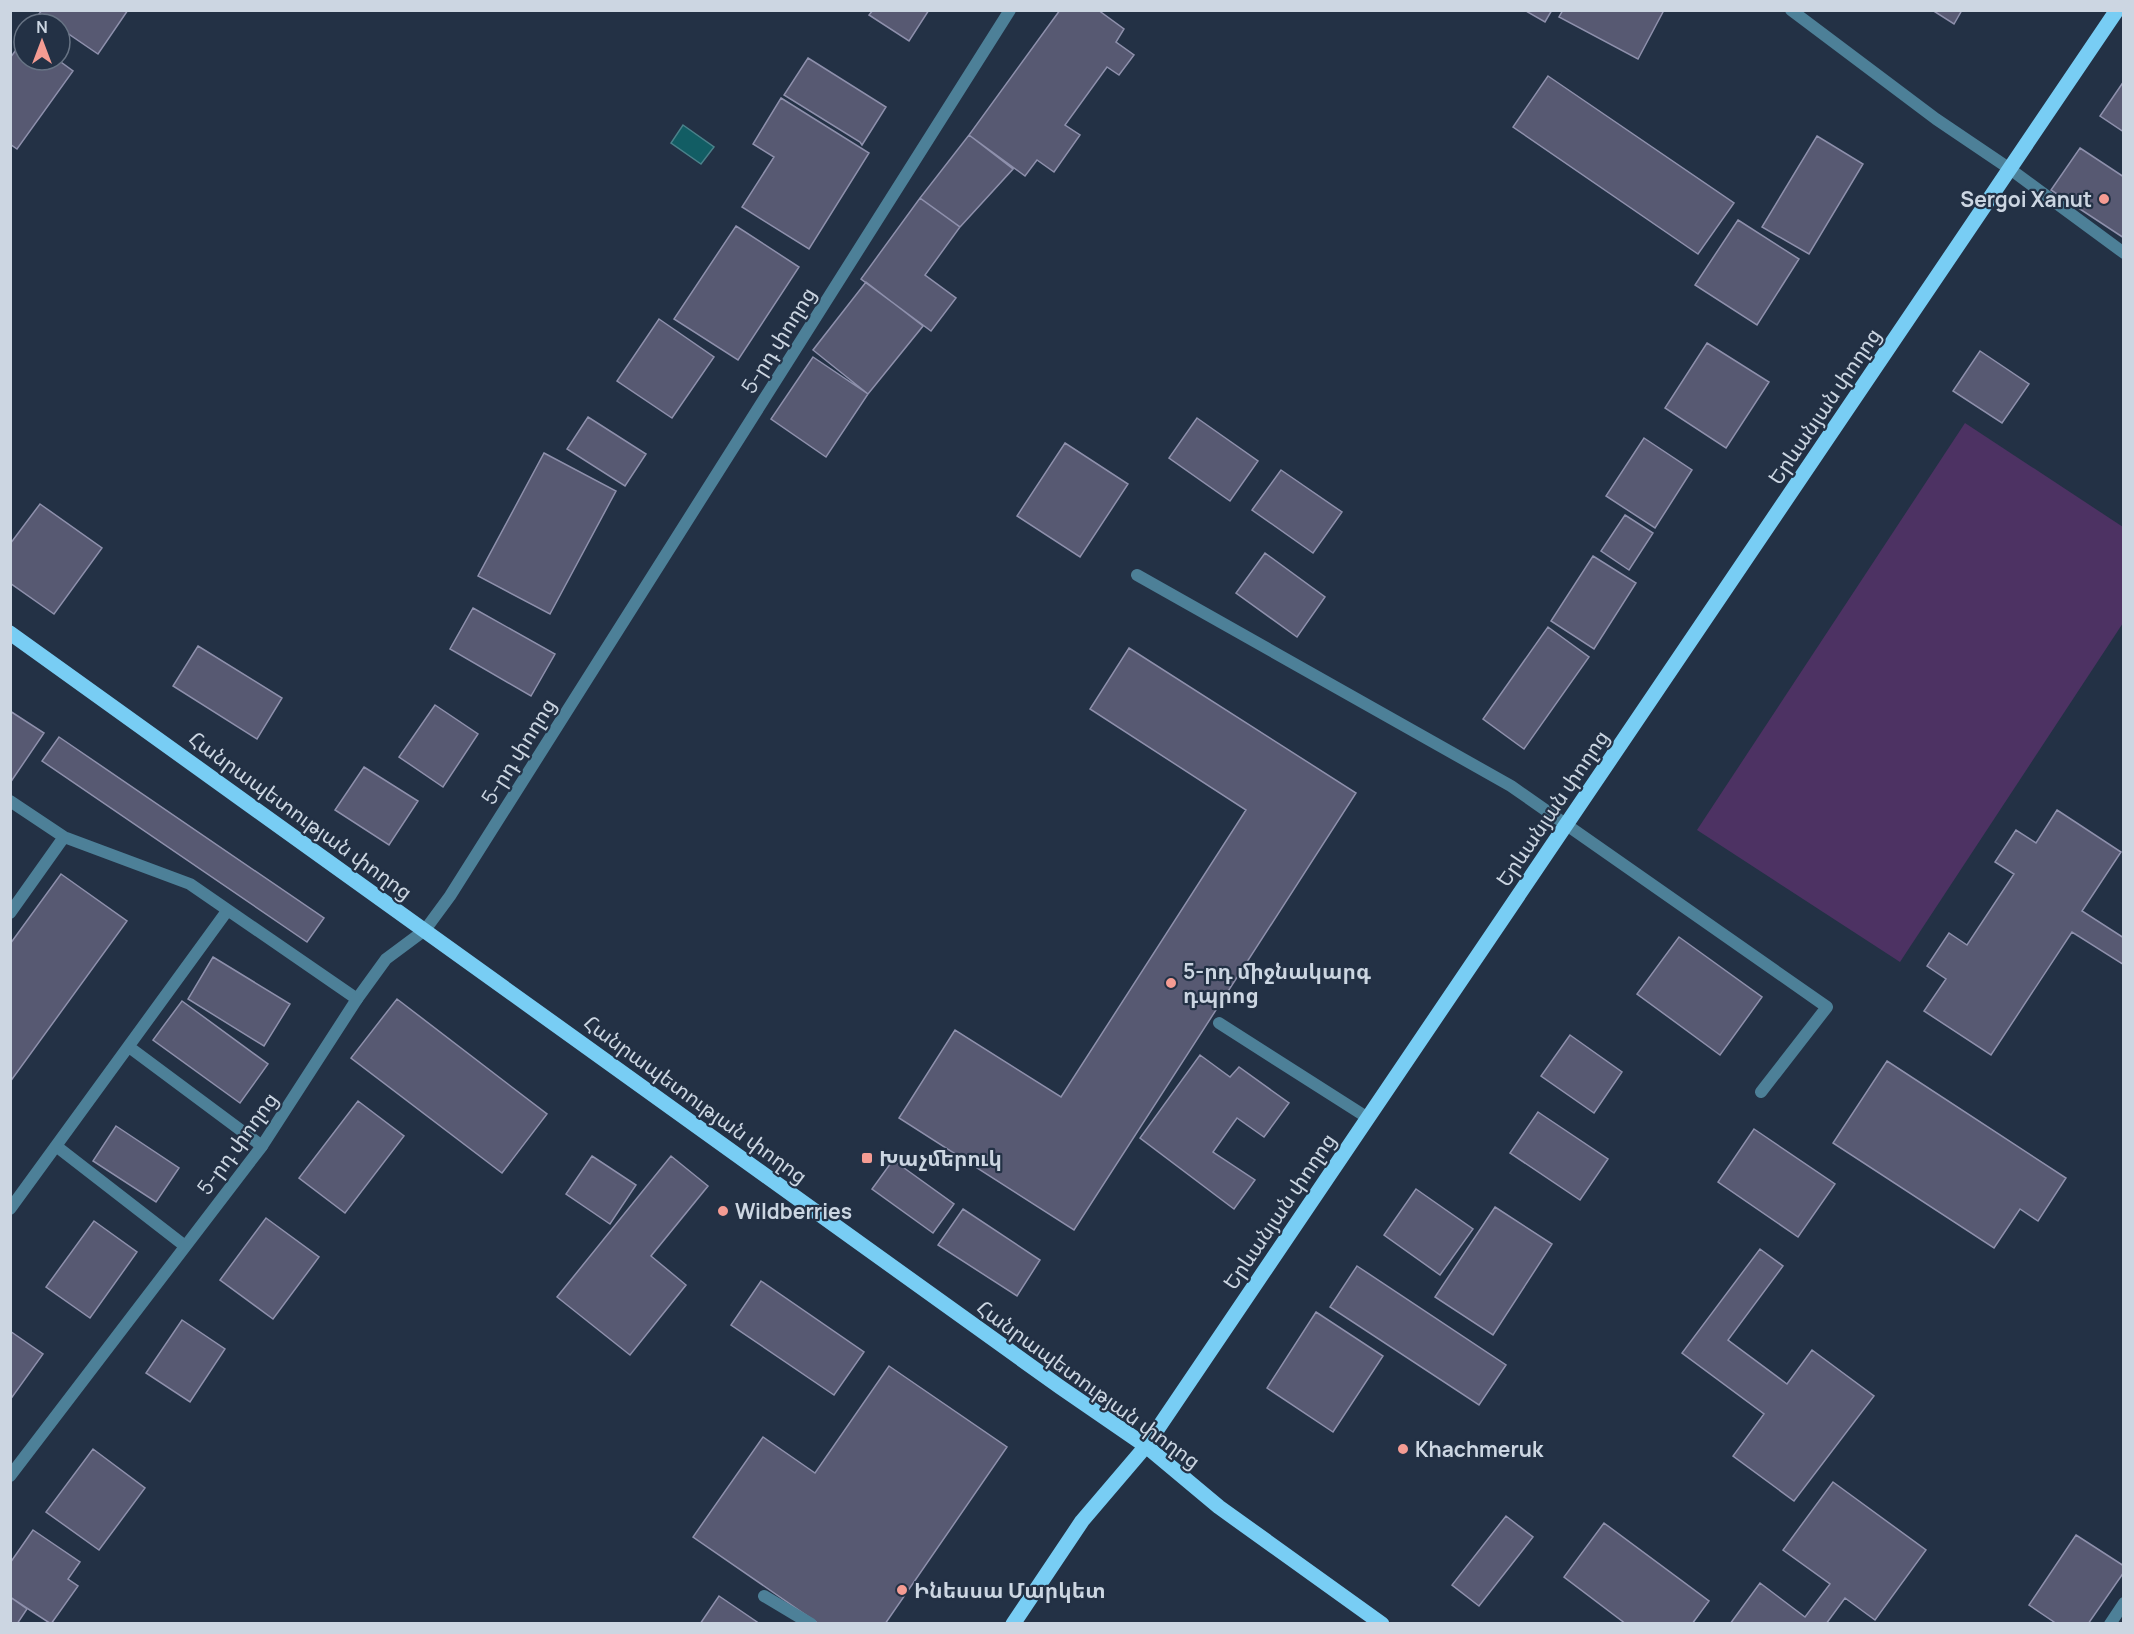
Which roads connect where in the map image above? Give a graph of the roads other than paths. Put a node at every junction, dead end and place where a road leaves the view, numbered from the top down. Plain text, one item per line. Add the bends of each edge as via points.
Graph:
1 (1010, 10) edge
2 (1791, 10) edge
3 (2117, 10) edge
4 (2010, 169) junction
5 (2124, 253) edge
6 (1137, 575) dead end
7 (10, 633) edge
8 (10, 801) edge
9 (1567, 824) junction
10 (64, 837) junction
11 (227, 911) junction
12 (10, 913) edge
13 (425, 930) junction
14 (357, 999) junction
15 (1219, 1023) dead end
16 (129, 1047) junction
17 (1761, 1092) dead end
18 (1368, 1118) junction
19 (56, 1146) junction
20 (262, 1146) junction
21 (10, 1209) edge
22 (185, 1246) junction
23 (1146, 1446) junction
24 (10, 1476) edge
25 (764, 1596) dead end
26 (2124, 1603) edge
27 (812, 1623) edge
28 (1013, 1623) edge
29 (1382, 1623) edge
30 (2110, 1623) edge

1 - 13 street, 5-րդ փողոց
2 - 4 street via 1936,119
3 - 4 main road, Երևանյան փողոց
4 - 5 street
4 - 9 main road, Երևանյան փողոց
6 - 9 street via 1511,786
7 - 13 main road, Հանրապետության փողոց
8 - 10 street
9 - 17 street via 1827,1007
9 - 18 main road, Երևանյան փողոց
10 - 11 street via 190,884
10 - 12 street
11 - 14 street
11 - 16 street
13 - 14 street, 5-րդ փողոց via 386,958
13 - 23 main road, Հանրապետության փողոց
14 - 20 street, 5-րդ փողոց
15 - 18 street
16 - 19 street
16 - 20 street
18 - 23 main road, Երևանյան փողոց
19 - 21 street
19 - 22 street
20 - 22 street, 5-րդ փողոց
22 - 24 street, 5-րդ փողոց
23 - 28 main road, Երևանյան փողոց via 1082,1521
23 - 29 main road, Հանրապետության փողոց via 1219,1507
25 - 27 street
26 - 30 street

